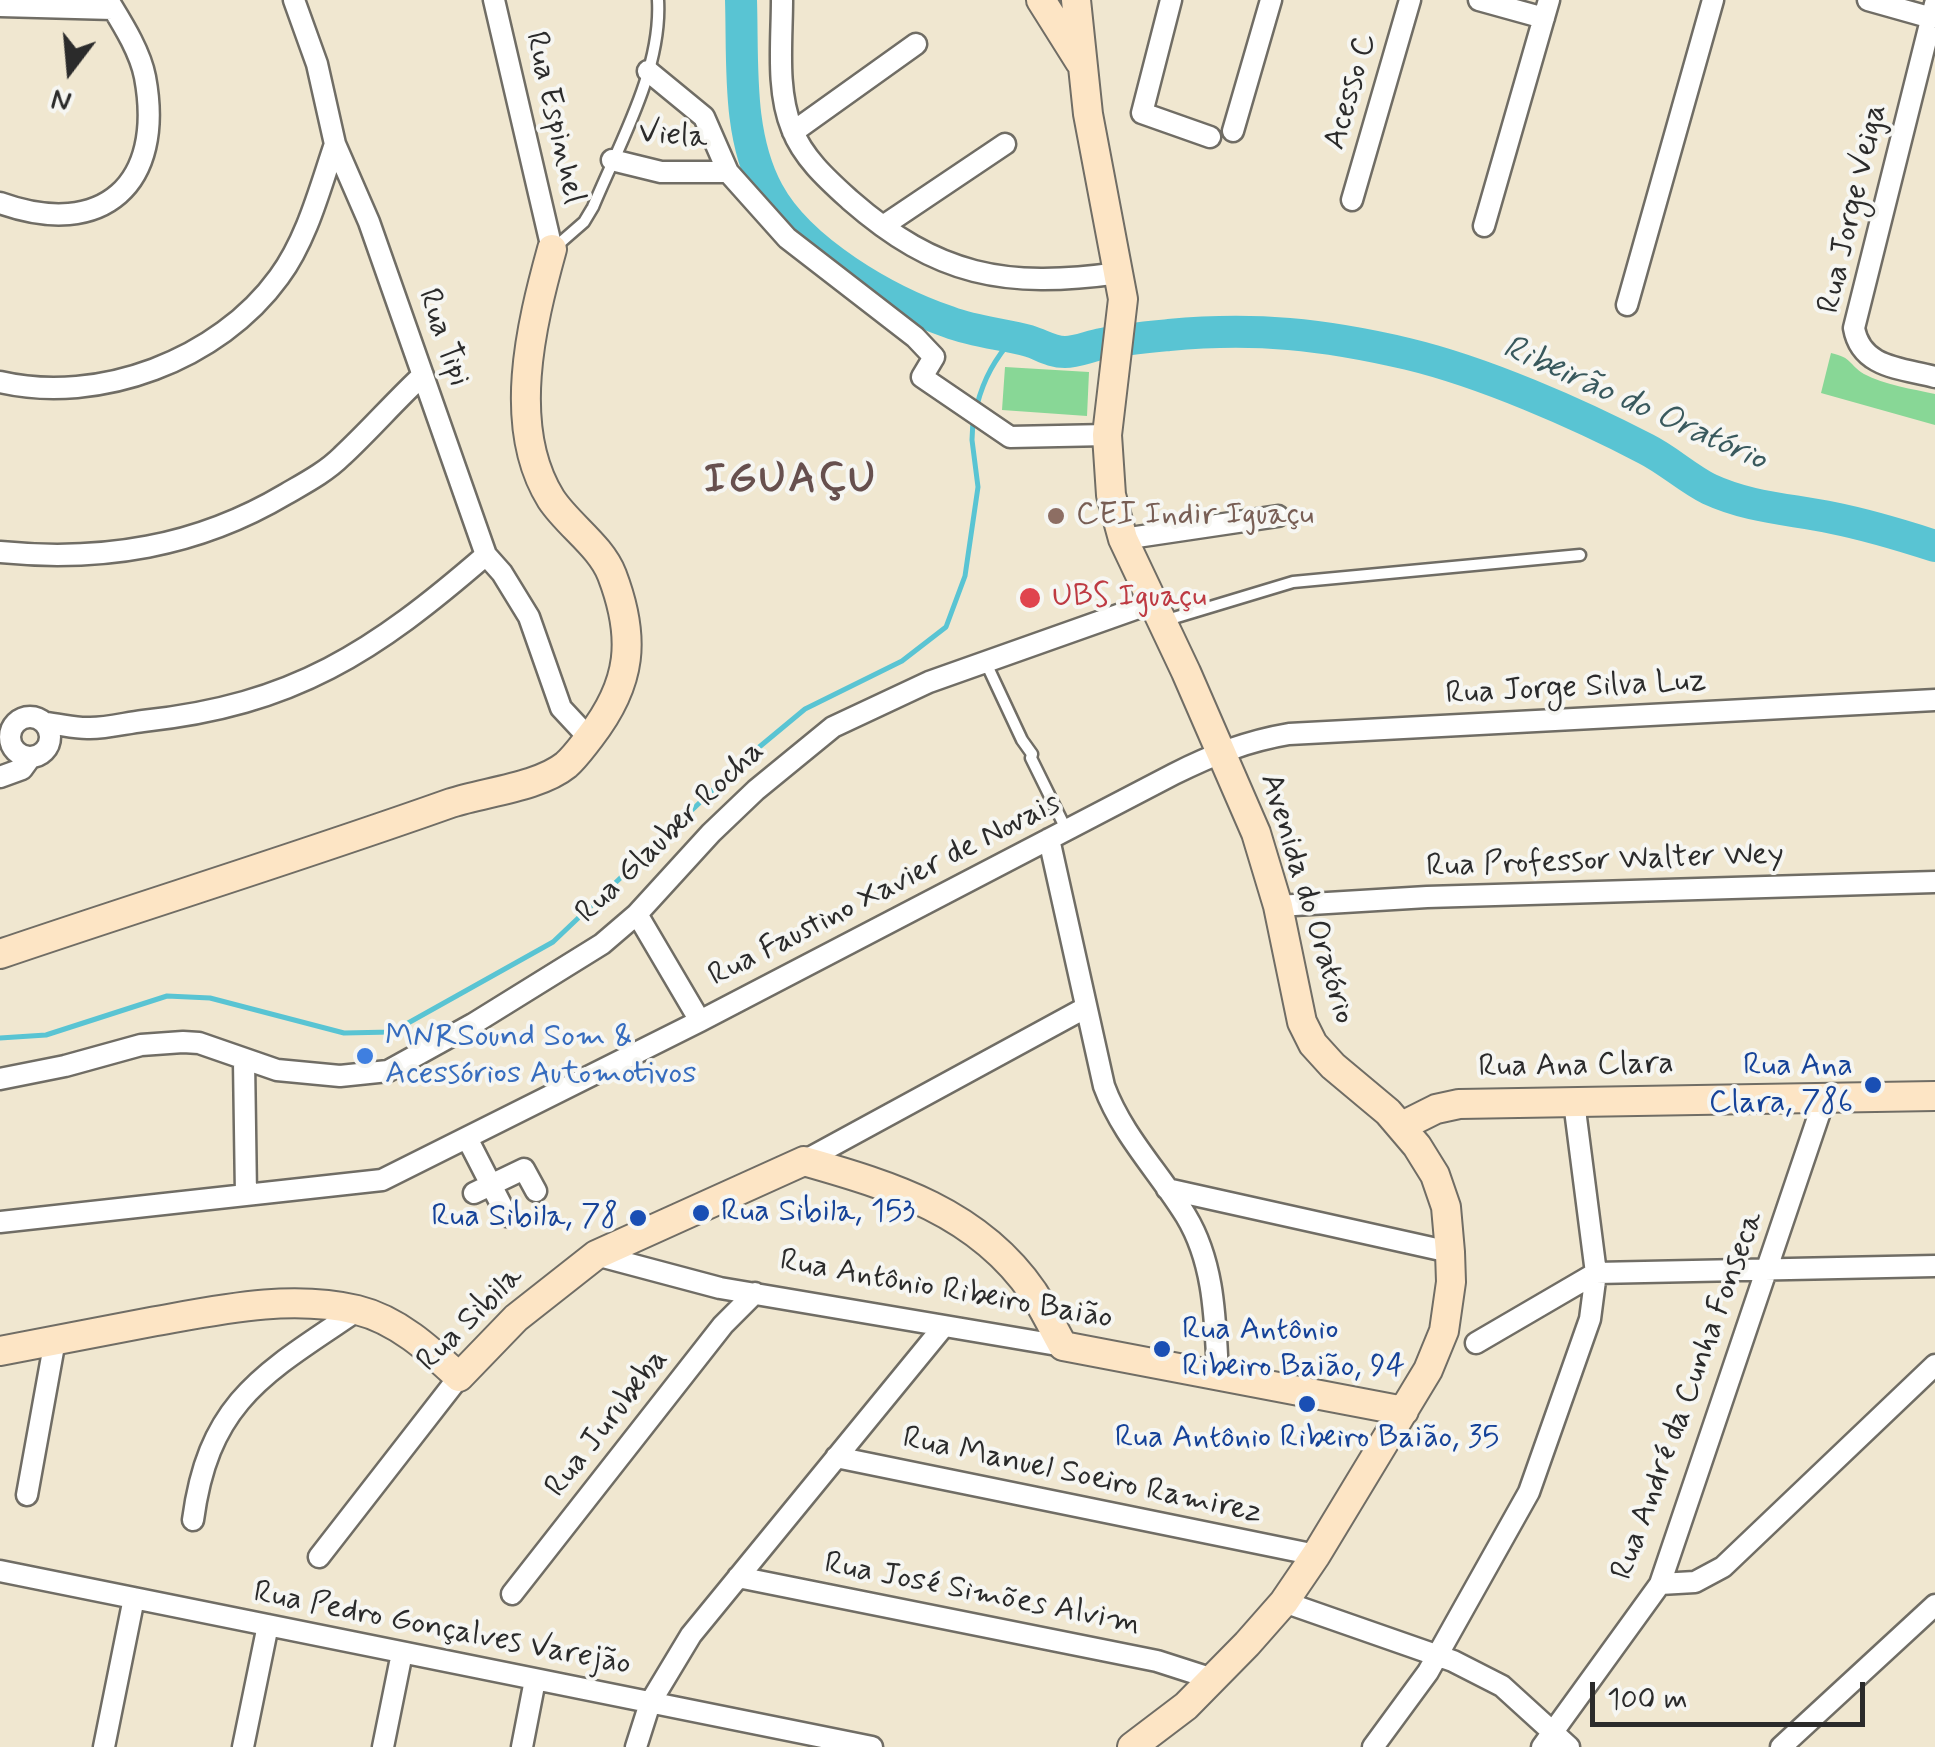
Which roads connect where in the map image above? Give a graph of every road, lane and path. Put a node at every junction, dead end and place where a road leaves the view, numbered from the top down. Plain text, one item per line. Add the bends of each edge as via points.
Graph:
1 (294, 0) edge
2 (494, 0) edge
3 (658, 0) edge
4 (782, 0) edge
5 (1041, 0) edge
6 (1076, 0) edge
7 (1171, 0) edge
8 (1270, 0) edge
9 (1410, 0) edge
10 (1480, 0) edge
11 (1713, 0) edge
12 (1868, 0) edge
13 (111, 4) edge
14 (0, 6) edge
15 (1546, 9) edge
16 (1933, 11) edge
17 (916, 44) dead end
18 (1081, 64) junction
19 (648, 71) junction
20 (1234, 130) dead end
21 (793, 132) junction
22 (1210, 137) dead end
23 (335, 144) junction
24 (1006, 144) dead end
25 (612, 160) junction
26 (728, 172) junction
27 (1352, 200) dead end
28 (0, 203) edge
29 (882, 226) junction
30 (1484, 226) dead end
31 (552, 250) junction
32 (1121, 286) junction
33 (1626, 305) dead end
34 (424, 375) junction
35 (1935, 377) edge
36 (0, 382) edge
37 (1108, 428) junction
38 (1278, 516) dead end
39 (1122, 539) junction
40 (0, 552) edge
41 (1580, 555) dead end
42 (486, 556) junction
43 (1156, 612) junction
44 (986, 663) junction
45 (1935, 700) edge
46 (0, 714) edge
47 (22, 718) junction
48 (45, 723) junction
49 (89, 728) junction
50 (590, 738) junction
51 (7, 739) edge
52 (1222, 751) junction
53 (38, 754) junction
54 (0, 764) edge
55 (0, 777) edge
56 (1058, 835) junction
57 (1935, 882) edge
58 (1278, 906) junction
59 (637, 914) junction
60 (0, 954) edge
61 (1085, 1008) junction
62 (700, 1020) junction
63 (244, 1061) junction
64 (0, 1079) edge
65 (1935, 1096) edge
66 (1824, 1097) junction
67 (1574, 1102) junction
68 (1402, 1126) junction
69 (467, 1138) junction
70 (804, 1161) junction
71 (482, 1189) junction
72 (1168, 1190) junction
73 (536, 1191) dead end
74 (246, 1195) junction
75 (507, 1216) dead end
76 (0, 1222) edge
77 (1450, 1252) junction
78 (596, 1256) junction
79 (1935, 1266) edge
80 (1768, 1271) junction
81 (1596, 1273) junction
82 (756, 1293) junction
83 (358, 1310) junction
84 (944, 1326) junction
85 (55, 1340) junction
86 (1476, 1343) dead end
87 (1063, 1346) junction
88 (0, 1351) edge
89 (1935, 1365) edge
90 (1218, 1374) junction
91 (459, 1377) junction
92 (1404, 1411) junction
93 (836, 1457) junction
94 (26, 1495) dead end
95 (193, 1520) dead end
96 (1316, 1555) junction
97 (320, 1557) dead end
98 (0, 1571) edge
99 (738, 1577) junction
100 (1660, 1584) junction
101 (512, 1594) dead end
102 (134, 1598) junction
103 (1284, 1602) junction
104 (1935, 1605) edge
105 (268, 1626) junction
106 (402, 1652) junction
107 (1437, 1656) junction
108 (1213, 1679) junction
109 (535, 1680) junction
110 (650, 1703) junction
111 (1548, 1740) edge
112 (104, 1747) edge
113 (243, 1747) edge
114 (383, 1747) edge
115 (522, 1747) edge
116 (636, 1747) edge
117 (872, 1747) edge
118 (1132, 1747) edge
119 (1373, 1747) edge
120 (1569, 1747) edge
121 (1782, 1747) edge

1 - 23 street, Rua Tipi
2 - 31 street, Rua Espinhel
3 - 19 lane
4 - 21 street via 784,95
5 - 18 street
6 - 18 street, Avenida do Oratório
7 - 22 street via 1142,114
8 - 20 street
9 - 27 street, Acesso C
10 - 15 street
11 - 33 street
12 - 16 street
13 - 14 street
13 - 28 street via 145,74 148,131 135,174 106,204 70,216
15 - 30 street
16 - 35 street, Rua Jorge Veiga via 1854,328 1863,353
17 - 21 street
18 - 32 street, Avenida do Oratório
19 - 25 lane
19 - 26 street via 704,118
21 - 29 street via 828,180
23 - 34 street, Rua Tipi
23 - 36 street via 299,243 278,278 211,340 134,377 45,389
24 - 29 street
25 - 26 street, Viela via 662,172
25 - 31 lane via 584,222
26 - 37 street via 787,238 934,357 922,377 1010,437
29 - 32 street via 963,269
31 - 50 street via 532,334 526,408 532,449 542,484 561,514 610,568 628,629 620,688
32 - 37 street, Avenida do Oratório
34 - 40 street via 320,474 255,513 163,546 49,557
34 - 42 street, Rua Tipi
37 - 39 street, Avenida do Oratório via 1111,495
38 - 39 street
39 - 43 street, Avenida do Oratório
41 - 43 lane via 1293,582
42 - 49 street via 393,632 323,674 222,708
42 - 50 street, Rua Tipi via 529,617 561,708
43 - 44 street, Rua Glauber Rocha
43 - 52 street, Avenida do Oratório
44 - 56 lane via 1032,754
44 - 59 street, Rua Glauber Rocha via 878,704 812,742 712,832
45 - 52 street, Rua Jorge Silva Luz via 1290,734
46 - 47 street
47 - 48 street
47 - 51 street
48 - 49 street
48 - 53 street via 51,737
49 - 53 street
50 - 60 street via 564,767 541,778
51 - 53 street via 18,754
51 - 54 street
52 - 56 street, Rua Faustino Xavier de Novais
52 - 58 street, Avenida do Oratório
53 - 55 street
56 - 61 street
56 - 62 street, Rua Faustino Xavier de Novais
57 - 58 street, Rua Professor Walter Wey
58 - 68 street, Avenida do Oratório via 1302,1022 1313,1044
59 - 62 street
59 - 63 street, Rua Glauber Rocha via 602,944 388,1071 340,1076
61 - 70 street
61 - 72 street via 1112,1107
62 - 69 street, Rua Faustino Xavier de Novais
63 - 64 street, Rua Glauber Rocha via 199,1043 160,1042
63 - 74 street
65 - 66 street, Rua Ana Clara
66 - 67 street, Rua Ana Clara
66 - 80 street, Rua André da Cunha Fonseca
67 - 68 street, Rua Ana Clara via 1459,1104
67 - 81 street
68 - 77 street, Avenida do Oratório via 1435,1175
69 - 71 street
69 - 74 street, Rua Faustino Xavier de Novais via 382,1180
70 - 78 street, Rua Sibila
70 - 87 street via 885,1184 968,1225 1033,1292
71 - 73 street via 524,1169
71 - 75 street
72 - 77 street
72 - 90 street via 1203,1253
74 - 76 street, Rua Faustino Xavier de Novais
77 - 92 street, Avenida do Oratório via 1444,1331
78 - 82 street, Rua Antônio Ribeiro Baião
78 - 91 street, Rua Sibila via 516,1318
79 - 80 street
80 - 81 street
80 - 100 street, Rua André da Cunha Fonseca
81 - 86 street
81 - 107 street via 1590,1320 1529,1492
82 - 84 street, Rua Antônio Ribeiro Baião
82 - 101 street, Rua Jurubeba via 723,1325
83 - 85 street via 268,1303
83 - 91 street via 418,1339
83 - 95 street via 300,1349 228,1412 206,1458
84 - 87 street, Rua Antônio Ribeiro Baião
84 - 93 street
85 - 88 street
85 - 94 street
87 - 90 street, Rua Antônio Ribeiro Baião
89 - 100 street via 1723,1567 1695,1582
90 - 92 street, Rua Antônio Ribeiro Baião
91 - 97 street, Rua Sibila
92 - 96 street, Avenida do Oratório
93 - 96 street, Rua Manuel Soeiro Ramirez
93 - 99 street
96 - 103 street, Avenida do Oratório
98 - 102 street, Rua Pedro Gonçalves Varejão
99 - 108 street, Rua José Simões Alvim via 1158,1661
99 - 110 street via 691,1634
100 - 111 street, Rua André da Cunha Fonseca
102 - 105 street, Rua Pedro Gonçalves Varejão
102 - 112 street
103 - 107 street
103 - 108 street, Avenida do Oratório
104 - 121 street
105 - 106 street, Rua Pedro Gonçalves Varejão
105 - 113 street
106 - 109 street, Rua Pedro Gonçalves Varejão
106 - 114 street
107 - 111 street via 1502,1686
107 - 119 street
108 - 118 street, Avenida do Oratório
109 - 110 street, Rua Pedro Gonçalves Varejão
109 - 115 street
110 - 116 street
110 - 117 street, Rua Pedro Gonçalves Varejão
111 - 120 street

